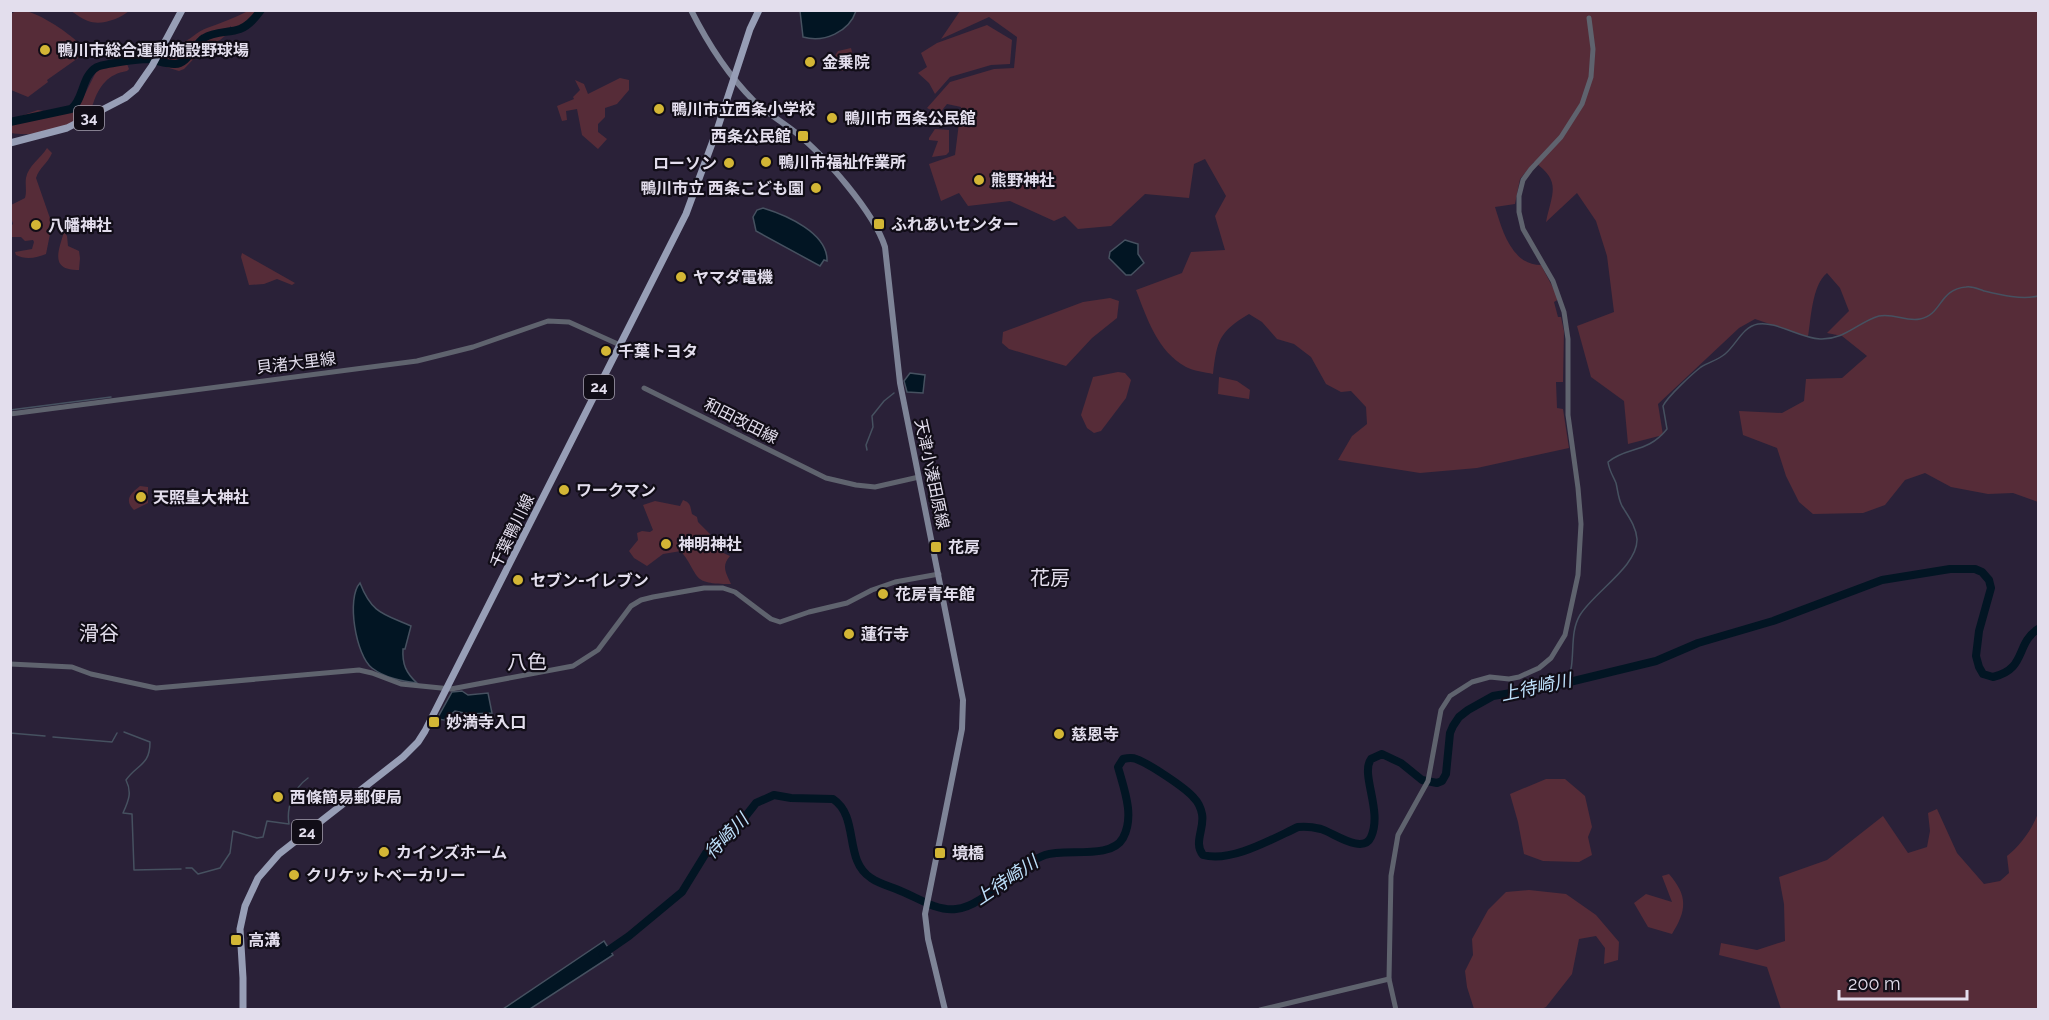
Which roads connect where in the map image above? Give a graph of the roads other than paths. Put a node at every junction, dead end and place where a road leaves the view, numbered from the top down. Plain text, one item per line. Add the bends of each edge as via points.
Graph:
1 (182, 10) edge
2 (691, 10) edge
3 (759, 10) edge
4 (1589, 18) dead end
5 (734, 78) junction
6 (10, 143) edge
7 (620, 345) junction
8 (644, 388) dead end
9 (10, 414) edge
10 (919, 477) junction
11 (939, 574) junction
12 (10, 664) edge
13 (447, 690) junction
14 (1389, 979) junction
15 (243, 1010) edge
16 (945, 1010) edge
17 (1260, 1010) edge
18 (1396, 1010) edge

1 - 6 main road, 34 via 158,57 136,89 122,100 67,128
2 - 5 main road, 天津小湊田原線 via 709,45
3 - 5 main road, 千葉鴨川線 / 24
4 - 14 street via 1591,77 1582,104 1561,137 1523,180 1519,196 1523,229 1553,281 1564,312 1568,415 1581,524 1578,575 1564,635 1551,658 1539,668 1509,679 1472,682 1450,696 1441,710 1422,794 1398,835 1391,876
5 - 7 main road, 千葉鴨川線 / 24 via 690,205
5 - 10 main road, 天津小湊田原線 via 760,106 808,144 858,200 880,233 886,254 896,363
7 - 9 street, 貝渚大里線 via 569,322 548,321 417,361
7 - 13 main road, 千葉鴨川線 / 24
8 - 10 street, 和田改田線 via 826,478 875,487
10 - 11 main road, 天津小湊田原線
11 - 13 street via 895,582 854,600 780,622 723,588 653,597 631,606 598,650 573,666
11 - 16 main road, 天津小湊田原線 via 963,693 962,729 926,909 928,939
12 - 13 street via 72,667 156,688 365,670 401,684
13 - 15 main road, 千葉鴨川線 / 24 via 409,752 287,847 258,878 240,929
14 - 17 street
14 - 18 street

